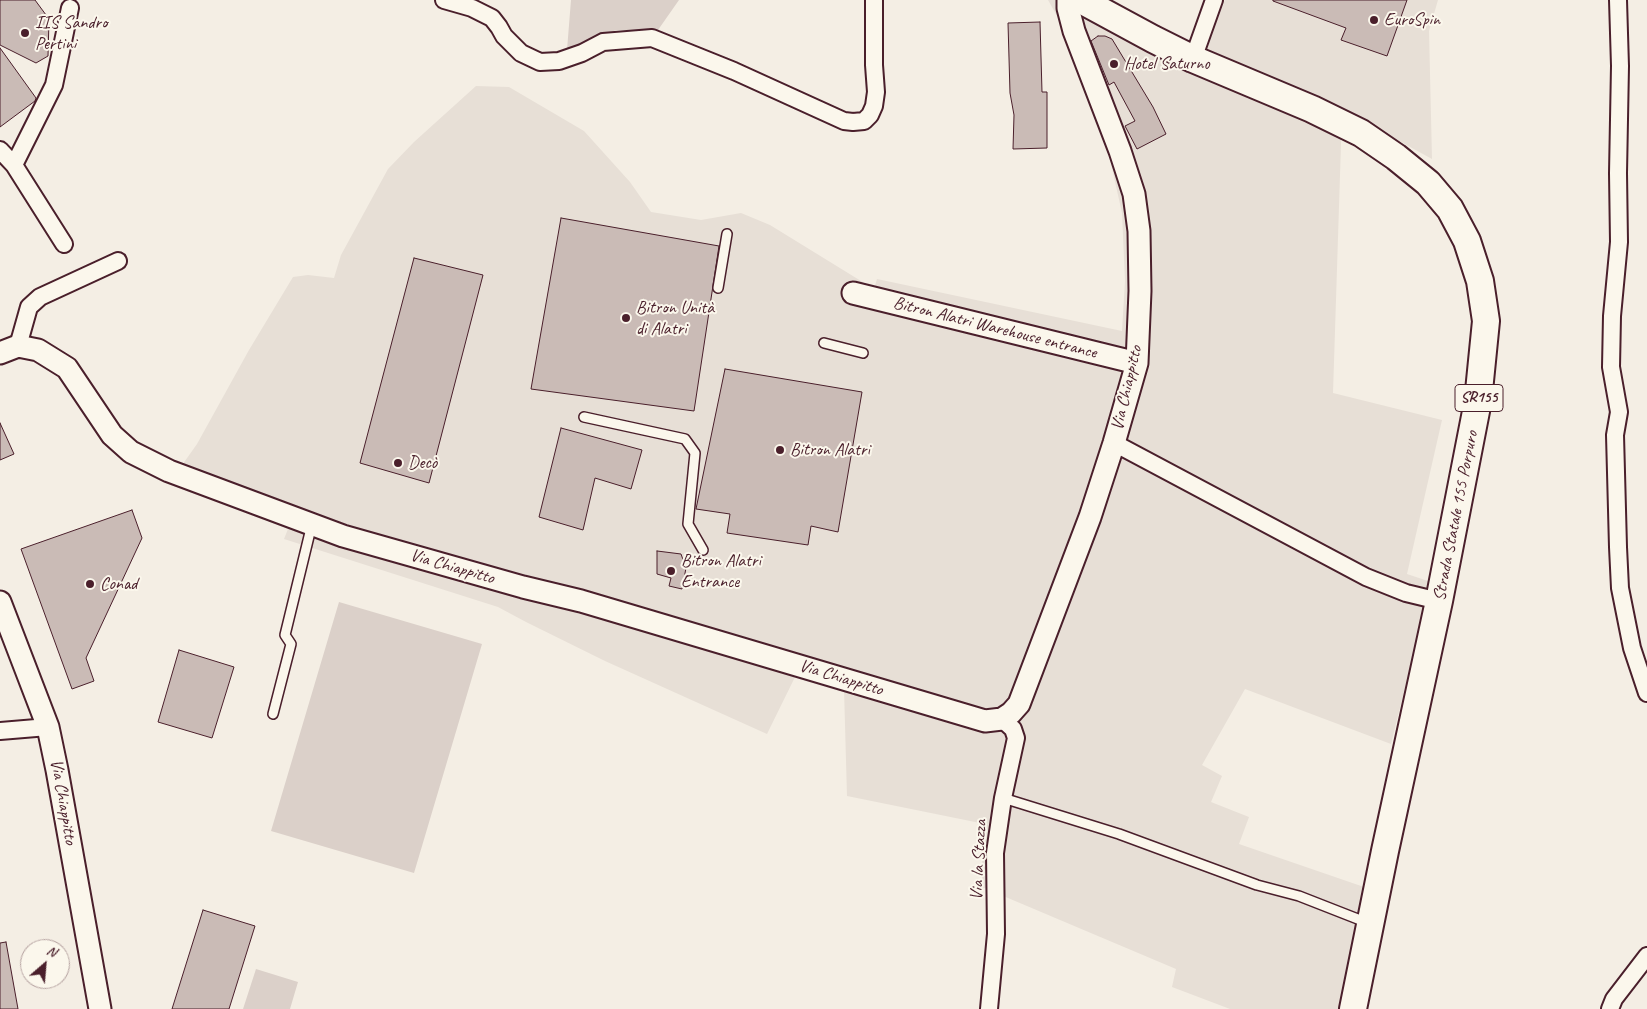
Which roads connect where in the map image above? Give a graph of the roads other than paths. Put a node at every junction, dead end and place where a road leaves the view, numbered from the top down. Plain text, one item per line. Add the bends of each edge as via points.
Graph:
1 (444, 0) edge
2 (874, 0) edge
3 (1068, 0) edge
4 (1081, 0) edge
5 (1214, 0) edge
6 (1618, 0) edge
7 (70, 8) dead end
8 (1193, 58) junction
9 (0, 150) edge
10 (14, 165) junction
11 (727, 234) dead end
12 (64, 244) dead end
13 (118, 261) dead end
14 (718, 288) dead end
15 (853, 293) dead end
16 (824, 343) dead end
17 (9, 350) edge
18 (863, 353) dead end
19 (1137, 363) junction
20 (584, 417) dead end
21 (1114, 443) junction
22 (312, 524) junction
23 (703, 550) dead end
24 (1439, 601) junction
25 (0, 602) edge
26 (1647, 693) edge
27 (273, 714) dead end
28 (1002, 719) junction
29 (48, 727) junction
30 (0, 731) edge
31 (1003, 798) junction
32 (1370, 924) junction
33 (1647, 956) edge
34 (100, 1009) edge
35 (989, 1009) edge
36 (1353, 1009) edge
37 (1610, 1009) edge

1 - 2 street via 492,18 521,53 540,62 582,53 603,42 652,38 854,122 864,121 874,106
3 - 19 street, Via Chiappitto via 1074,31 1134,194 1140,274
4 - 8 main road, Strada Statale 155 Porpuro / SR155
5 - 8 street
6 - 26 street via 1619,242 1611,367 1619,412 1615,435 1618,547 1621,596 1632,648
7 - 10 street via 54,85
8 - 24 main road, Strada Statale 155 Porpuro / SR155 via 1312,109 1368,138 1428,183 1450,209 1467,240 1480,281 1486,320 1484,359
9 - 10 street
10 - 12 street
11 - 14 lane
13 - 17 street via 40,297 29,307
15 - 19 street, Bitron Alatri Warehouse entrance
16 - 18 lane
17 - 22 street, Via Chiappitto via 38,350 66,368 112,435 131,452 169,471
19 - 21 street, Via Chiappitto
20 - 23 lane via 685,439 695,453 688,524
21 - 24 street via 1366,577 1406,593
21 - 28 street, Via Chiappitto via 1090,518 1019,704
22 - 27 lane via 285,634 291,644
22 - 28 street, Via Chiappitto via 343,536 581,601 985,720
24 - 32 main road, Strada Statale 155 Porpuro / SR155
25 - 29 street, Via Chiappitto
28 - 31 street, Via la Stazza via 1013,728 1016,738
29 - 30 street
29 - 34 street, Via Chiappitto
31 - 32 lane via 1119,834
31 - 35 street, Via la Stazza via 995,853 996,934
32 - 36 main road, Strada Statale 155 Porpuro / SR155
33 - 37 street

